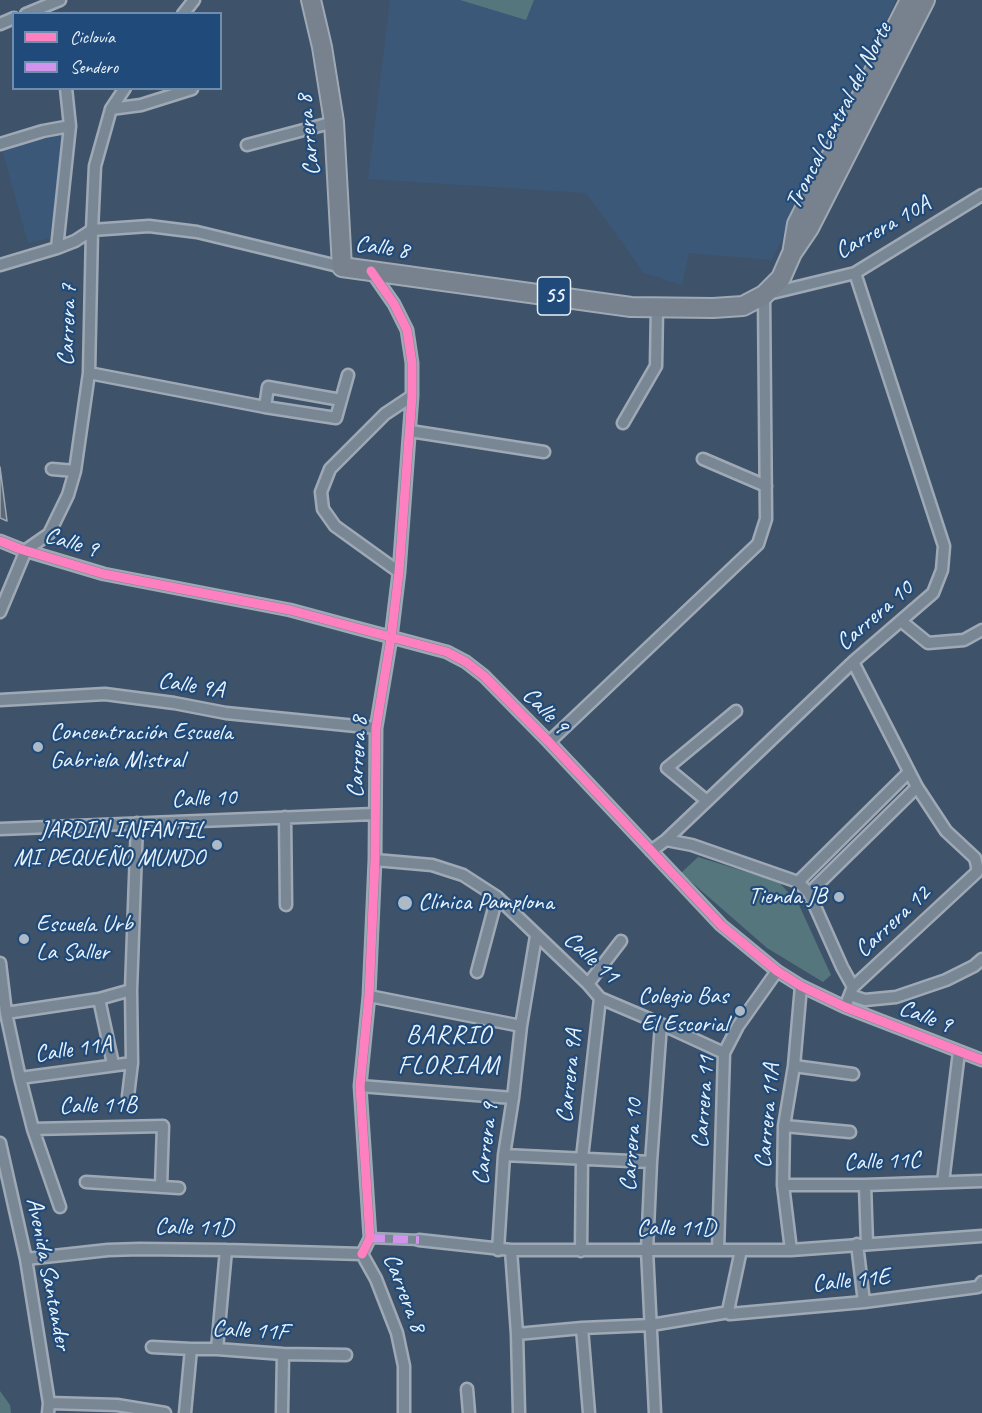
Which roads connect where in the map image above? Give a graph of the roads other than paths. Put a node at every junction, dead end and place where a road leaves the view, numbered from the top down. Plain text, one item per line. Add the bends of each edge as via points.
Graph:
1 (60, 0) edge
2 (194, 0) edge
3 (311, 0) edge
4 (910, 0) edge
5 (925, 0) edge
6 (39, 7) edge
7 (185, 12) edge
8 (66, 90) edge
9 (124, 90) edge
10 (189, 90) edge
11 (111, 109) junction
12 (334, 122) junction
13 (70, 126) junction
14 (0, 144) edge
15 (247, 145) dead end
16 (982, 195) edge
17 (81, 237) junction
18 (57, 248) junction
19 (792, 253) junction
20 (0, 265) edge
21 (342, 267) junction
22 (371, 271) junction
23 (855, 273) junction
24 (764, 295) junction
25 (657, 308) junction
26 (89, 373) junction
27 (348, 375) dead end
28 (412, 396) junction
29 (341, 400) junction
30 (265, 407) junction
31 (623, 423) dead end
32 (410, 431) junction
33 (544, 452) dead end
34 (703, 459) dead end
35 (766, 486) junction
36 (14, 546) edge
37 (399, 572) junction
38 (0, 612) edge
39 (901, 621) junction
40 (982, 630) edge
41 (391, 638) junction
42 (853, 662) junction
43 (0, 700) edge
44 (736, 711) dead end
45 (376, 728) junction
46 (549, 742) junction
47 (909, 772) junction
48 (917, 787) junction
49 (707, 801) junction
50 (374, 814) junction
51 (285, 817) junction
52 (137, 823) junction
53 (0, 829) edge
54 (666, 840) junction
55 (651, 851) junction
56 (375, 860) junction
57 (798, 882) junction
58 (809, 893) junction
59 (496, 897) junction
60 (286, 905) dead end
61 (536, 936) junction
62 (621, 941) dead end
63 (982, 959) edge
64 (0, 963) edge
65 (777, 970) junction
66 (477, 972) dead end
67 (588, 984) junction
68 (801, 986) junction
69 (131, 990) junction
70 (852, 991) junction
71 (369, 996) junction
72 (600, 998) junction
73 (99, 999) junction
74 (845, 1007) junction
75 (6, 1013) junction
76 (661, 1024) junction
77 (521, 1026) junction
78 (959, 1052) junction
79 (724, 1053) junction
80 (982, 1060) edge
81 (132, 1063) junction
82 (113, 1064) junction
83 (794, 1066) junction
84 (853, 1074) dead end
85 (20, 1078) junction
86 (360, 1086) junction
87 (128, 1096) dead end
88 (513, 1098) junction
89 (784, 1126) junction
90 (33, 1129) junction
91 (850, 1131) dead end
92 (0, 1143) edge
93 (504, 1155) junction
94 (582, 1158) junction
95 (651, 1162) junction
96 (982, 1181) edge
97 (86, 1182) dead end
98 (943, 1182) junction
99 (783, 1185) junction
100 (866, 1185) junction
101 (162, 1186) junction
102 (179, 1188) dead end
103 (60, 1207) dead end
104 (982, 1236) edge
105 (370, 1238) junction
106 (419, 1240) joint
107 (862, 1244) junction
108 (982, 1245) edge
109 (226, 1250) junction
110 (498, 1250) junction
111 (647, 1250) junction
112 (718, 1250) junction
113 (741, 1250) junction
114 (791, 1250) junction
115 (512, 1251) junction
116 (581, 1251) junction
117 (362, 1254) junction
118 (26, 1259) junction
119 (980, 1284) edge
120 (864, 1302) junction
121 (728, 1312) junction
122 (651, 1325) junction
123 (582, 1328) junction
124 (517, 1334) junction
125 (152, 1347) dead end
126 (191, 1349) junction
127 (217, 1349) junction
128 (283, 1354) junction
129 (346, 1355) dead end
130 (467, 1389) dead end
131 (49, 1408) edge
132 (165, 1413) edge
133 (184, 1413) edge
134 (282, 1413) edge
135 (404, 1413) edge
136 (468, 1413) edge
137 (519, 1413) edge
138 (589, 1413) edge
139 (656, 1413) edge

1 - 6 street
2 - 7 street
3 - 12 highway, Carrera 8
4 - 19 highway, Troncal Central del Norte / 55 via 796,224
5 - 19 highway, Troncal Central del Norte / 55 via 809,228
8 - 13 street, Carrera 7
9 - 11 street, Carrera 7
10 - 11 street via 141,105
11 - 17 street, Carrera 7
12 - 15 street
12 - 21 highway, Carrera 8
13 - 14 street
13 - 18 street, Carrera 7
16 - 23 street, Carrera 10A
17 - 18 street, Calle 8
17 - 21 street, Calle 8 via 149,226 197,232
17 - 26 street, Carrera 7
18 - 20 street, Calle 8
19 - 24 highway, Troncal Central del Norte / 55 via 781,278
21 - 22 highway, Calle 8 / 55
22 - 25 highway, Calle 8 / 55
22 - 28 street, Carrera 8 via 407,330
23 - 24 street, Carrera 10A
23 - 39 street, Carrera 10 via 944,546 942,570 933,593
24 - 25 highway, Calle 8 / 55 via 743,306
24 - 35 street
25 - 31 street via 656,366
26 - 30 street
26 - 36 street, Carrera 7 via 64,470 69,495 49,534
27 - 29 street
28 - 32 street, Carrera 8
28 - 37 street via 385,414 330,469 321,492 323,509 335,526
29 - 30 street via 336,418
29 - 30 street via 268,387
32 - 33 street
32 - 37 street, Carrera 8
34 - 35 street
35 - 46 street via 766,519 758,544
36 - 38 street
36 - 41 street, Calle 9 via 104,574 290,610
37 - 41 street, Carrera 8
39 - 40 street via 928,643 964,640
39 - 42 street, Carrera 10
41 - 45 street, Carrera 8
41 - 46 street, Calle 9 via 447,652 466,662
42 - 47 street
42 - 49 street, Carrera 10
43 - 45 street, Calle 9A via 105,694 226,713
44 - 49 street via 667,768
45 - 50 street, Carrera 8
46 - 55 street, Calle 9
47 - 48 street
47 - 57 street
48 - 58 street
48 - 70 street, Carrera 12 via 946,831 975,858 977,872
49 - 54 street, Carrera 10
50 - 51 street, Calle 10
50 - 56 street, Carrera 8
51 - 52 street, Calle 10
51 - 60 street
52 - 53 street, Calle 10
52 - 69 street
54 - 55 street, Carrera 10
54 - 57 street via 692,845
55 - 65 street, Calle 9 via 721,925
56 - 59 street, Calle 11 via 432,866 463,875
56 - 71 street, Carrera 8
57 - 58 street
58 - 70 street
59 - 61 street, Calle 11
59 - 66 street
61 - 67 street, Calle 11
61 - 77 street, Carrera 9
62 - 67 street
63 - 70 street via 946,980 896,997 865,1000
64 - 75 street
65 - 68 street, Calle 9
65 - 79 street, Carrera 11
67 - 72 street, Calle 11
68 - 74 street, Calle 9
68 - 83 street, Carrera 11A
69 - 73 street
69 - 81 street
70 - 74 street, Carrera 12
71 - 77 street
71 - 86 street, Carrera 8
72 - 76 street, Calle 11
72 - 94 street, Carrera 9A
73 - 75 street
73 - 82 street
74 - 78 street, Calle 9
75 - 85 street
76 - 79 street, Calle 11
76 - 95 street, Carrera 10
77 - 88 street, Carrera 9
78 - 80 street, Calle 9
78 - 98 street
79 - 112 street, Carrera 11
81 - 82 street, Calle 11A
81 - 87 street
82 - 85 street, Calle 11A
83 - 84 street
83 - 89 street, Carrera 11A
85 - 90 street
86 - 88 street
86 - 105 street, Carrera 8
88 - 93 street, Carrera 9
89 - 91 street
89 - 99 street, Carrera 11A
90 - 101 street, Calle 11B via 164,1126
90 - 103 street
92 - 118 street, Avenida Santander
93 - 94 street
93 - 110 street, Carrera 9
94 - 95 street
94 - 116 street, Carrera 9A
95 - 111 street, Carrera 10
96 - 98 street, Calle 11C
97 - 101 street
98 - 100 street, Calle 11C
99 - 100 street, Calle 11C
99 - 114 street, Carrera 11A
100 - 107 street
101 - 102 street
104 - 107 street, Calle 11D
104 - 108 street
105 - 106 street, Calle 11D
105 - 117 street, Carrera 8
106 - 110 street, Calle 11D
107 - 114 street, Calle 11D
107 - 120 street
109 - 117 street, Calle 11D
109 - 118 street, Calle 11D via 108,1250
109 - 127 street
110 - 115 street, Calle 11D
111 - 112 street, Calle 11D
111 - 116 street, Calle 11D
111 - 122 street, Carrera 10
112 - 113 street, Calle 11D
113 - 114 street, Calle 11D
113 - 121 street
115 - 116 street, Calle 11D
115 - 124 street
117 - 135 street, Carrera 8 via 397,1333 404,1366
118 - 131 street, Avenida Santander
119 - 120 street, Calle 11E
120 - 121 street, Calle 11E
121 - 122 street, Calle 11E
122 - 123 street, Calle 11E
122 - 139 street, Carrera 10
123 - 124 street, Calle 11E
123 - 138 street
124 - 137 street
125 - 126 street, Calle 11F
126 - 127 street, Calle 11F
126 - 133 street
127 - 128 street, Calle 11F
128 - 129 street, Calle 11F
128 - 134 street
130 - 136 street
131 - 132 street via 64,1402

